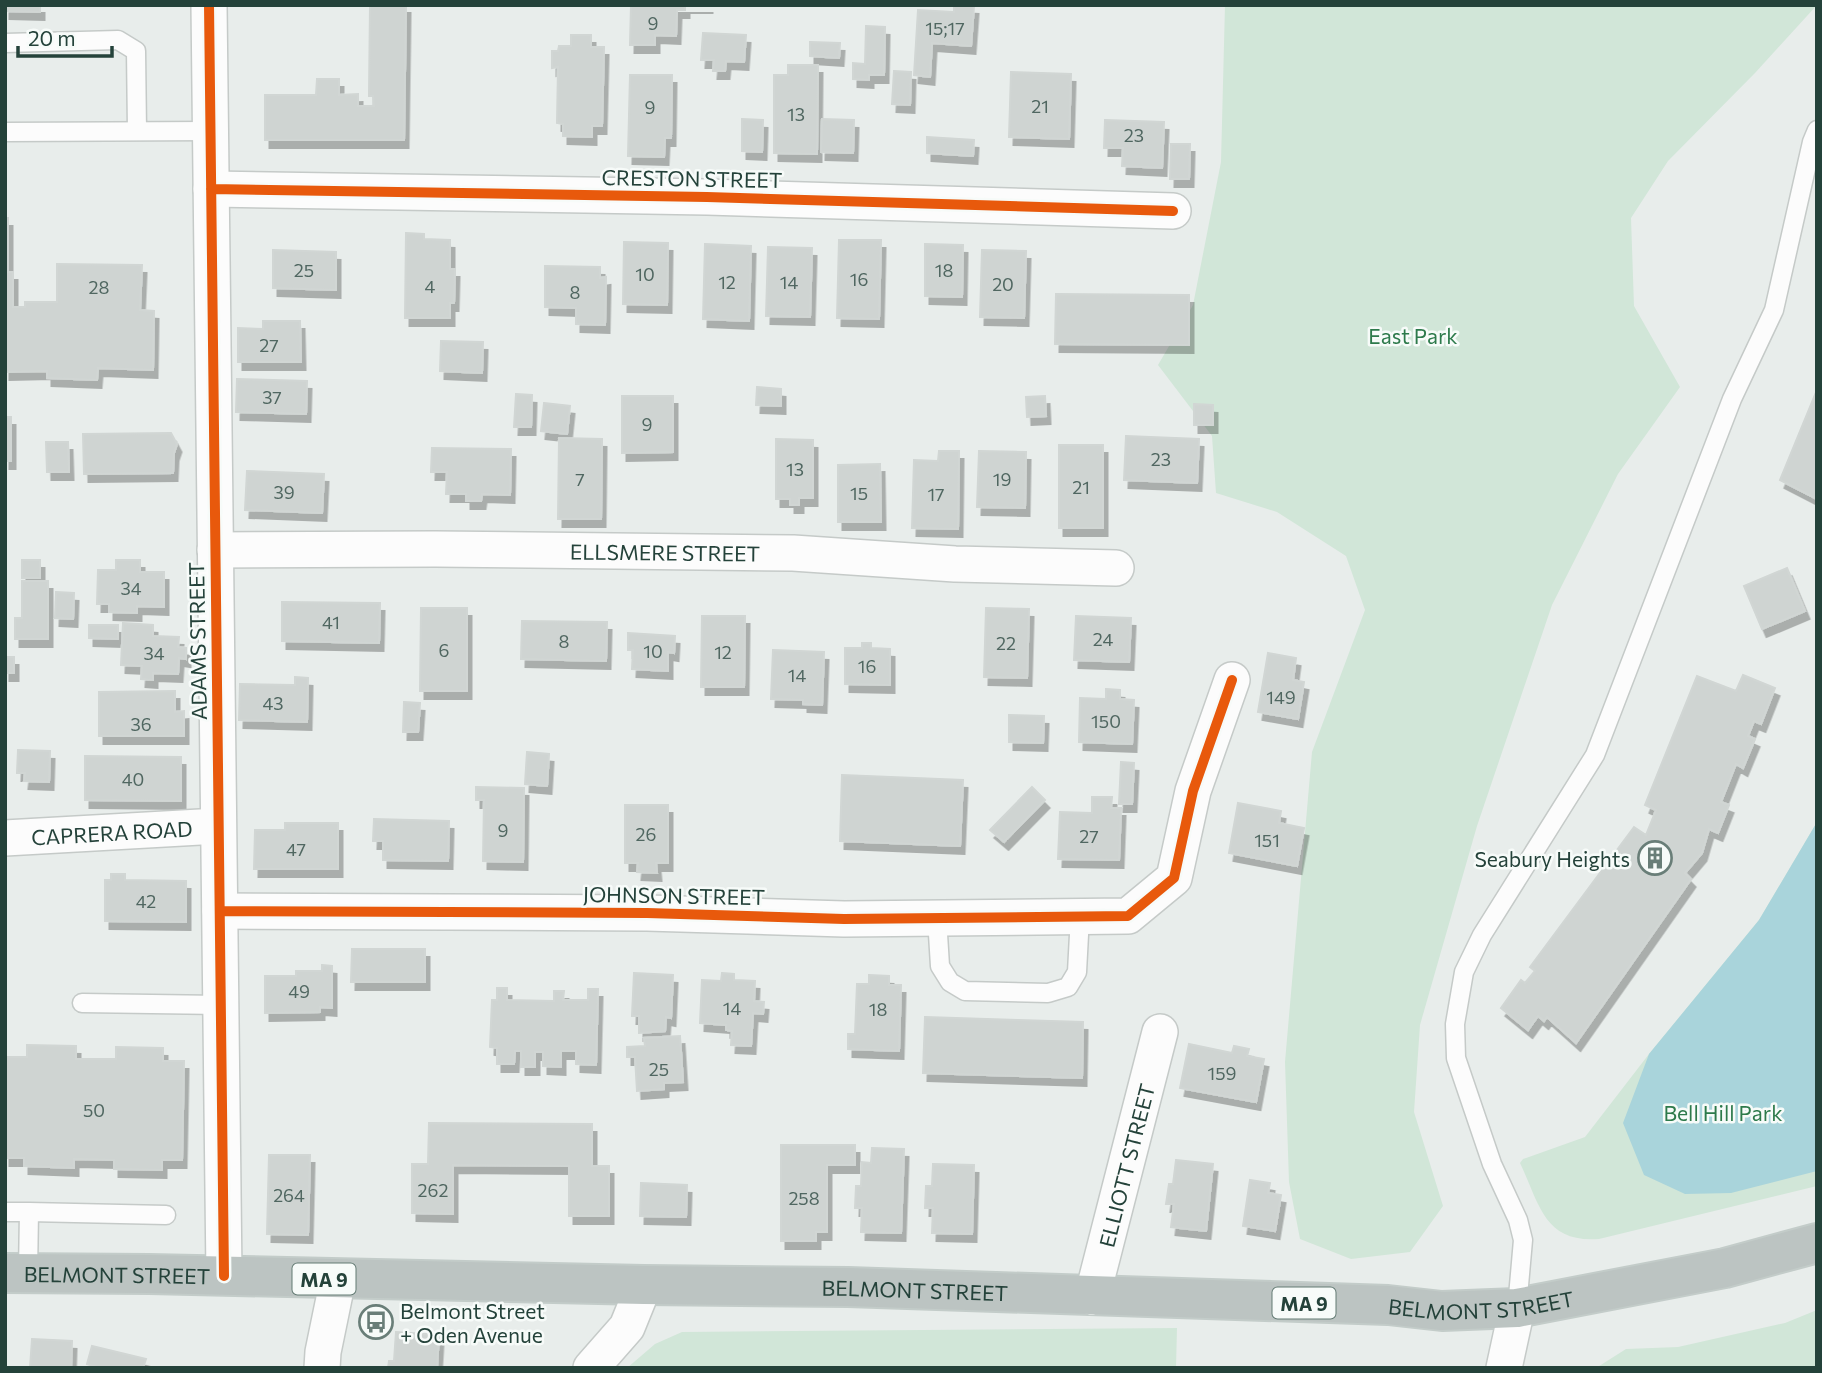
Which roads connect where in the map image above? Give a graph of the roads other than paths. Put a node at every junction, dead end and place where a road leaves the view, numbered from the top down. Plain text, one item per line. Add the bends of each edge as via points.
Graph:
1 (209, 5) edge
2 (5, 43) edge
3 (1817, 130) edge
4 (138, 131) junction
5 (210, 131) junction
6 (5, 132) edge
7 (211, 189) junction
8 (1173, 211) dead end
9 (215, 550) junction
10 (1116, 568) dead end
11 (1232, 680) dead end
12 (218, 825) junction
13 (5, 838) edge
14 (220, 911) junction
15 (1080, 916) junction
16 (937, 918) junction
17 (82, 1003) dead end
18 (221, 1005) junction
19 (1160, 1032) dead end
20 (5, 1212) edge
21 (29, 1212) junction
22 (166, 1215) dead end
23 (1817, 1243) edge
24 (17, 1273) edge
25 (224, 1276) junction
26 (338, 1279) junction
27 (644, 1285) junction
28 (1092, 1297) junction
29 (1517, 1308) junction
30 (322, 1368) edge
31 (592, 1368) edge
32 (1504, 1368) edge

1 - 5 street, ADAMS STREET
2 - 4 lane via 118,40 136,51
3 - 29 lane via 1774,310 1732,399 1595,755 1482,935 1464,972 1455,1024 1456,1058 1523,1240
4 - 5 lane
4 - 6 lane
5 - 7 street, ADAMS STREET
7 - 8 street, CRESTON STREET
7 - 9 street, ADAMS STREET
9 - 10 street, ELLSMERE STREET via 793,553
9 - 12 street, ADAMS STREET
11 - 15 street, JOHNSON STREET via 1193,791 1174,878 1128,916
12 - 13 street, CAPRERA ROAD
12 - 14 street, ADAMS STREET
14 - 16 street, JOHNSON STREET
14 - 18 street, ADAMS STREET
15 - 16 street, JOHNSON STREET
15 - 16 lane via 1077,972 1068,987 1048,993 965,991 950,982 940,967
17 - 18 lane
18 - 25 street, ADAMS STREET
19 - 28 street, ELLIOTT STREET
20 - 21 lane
21 - 22 lane
21 - 24 lane
23 - 29 highway, BELMONT STREET / MA 9 via 1726,1268
24 - 25 highway, BELMONT STREET / MA 9
25 - 26 highway, BELMONT STREET / MA 9
26 - 27 highway, BELMONT STREET / MA 9
26 - 30 street
27 - 28 highway, BELMONT STREET / MA 9
27 - 31 street via 627,1327
28 - 29 highway, BELMONT STREET / MA 9 via 1388,1305 1443,1311
29 - 32 street

